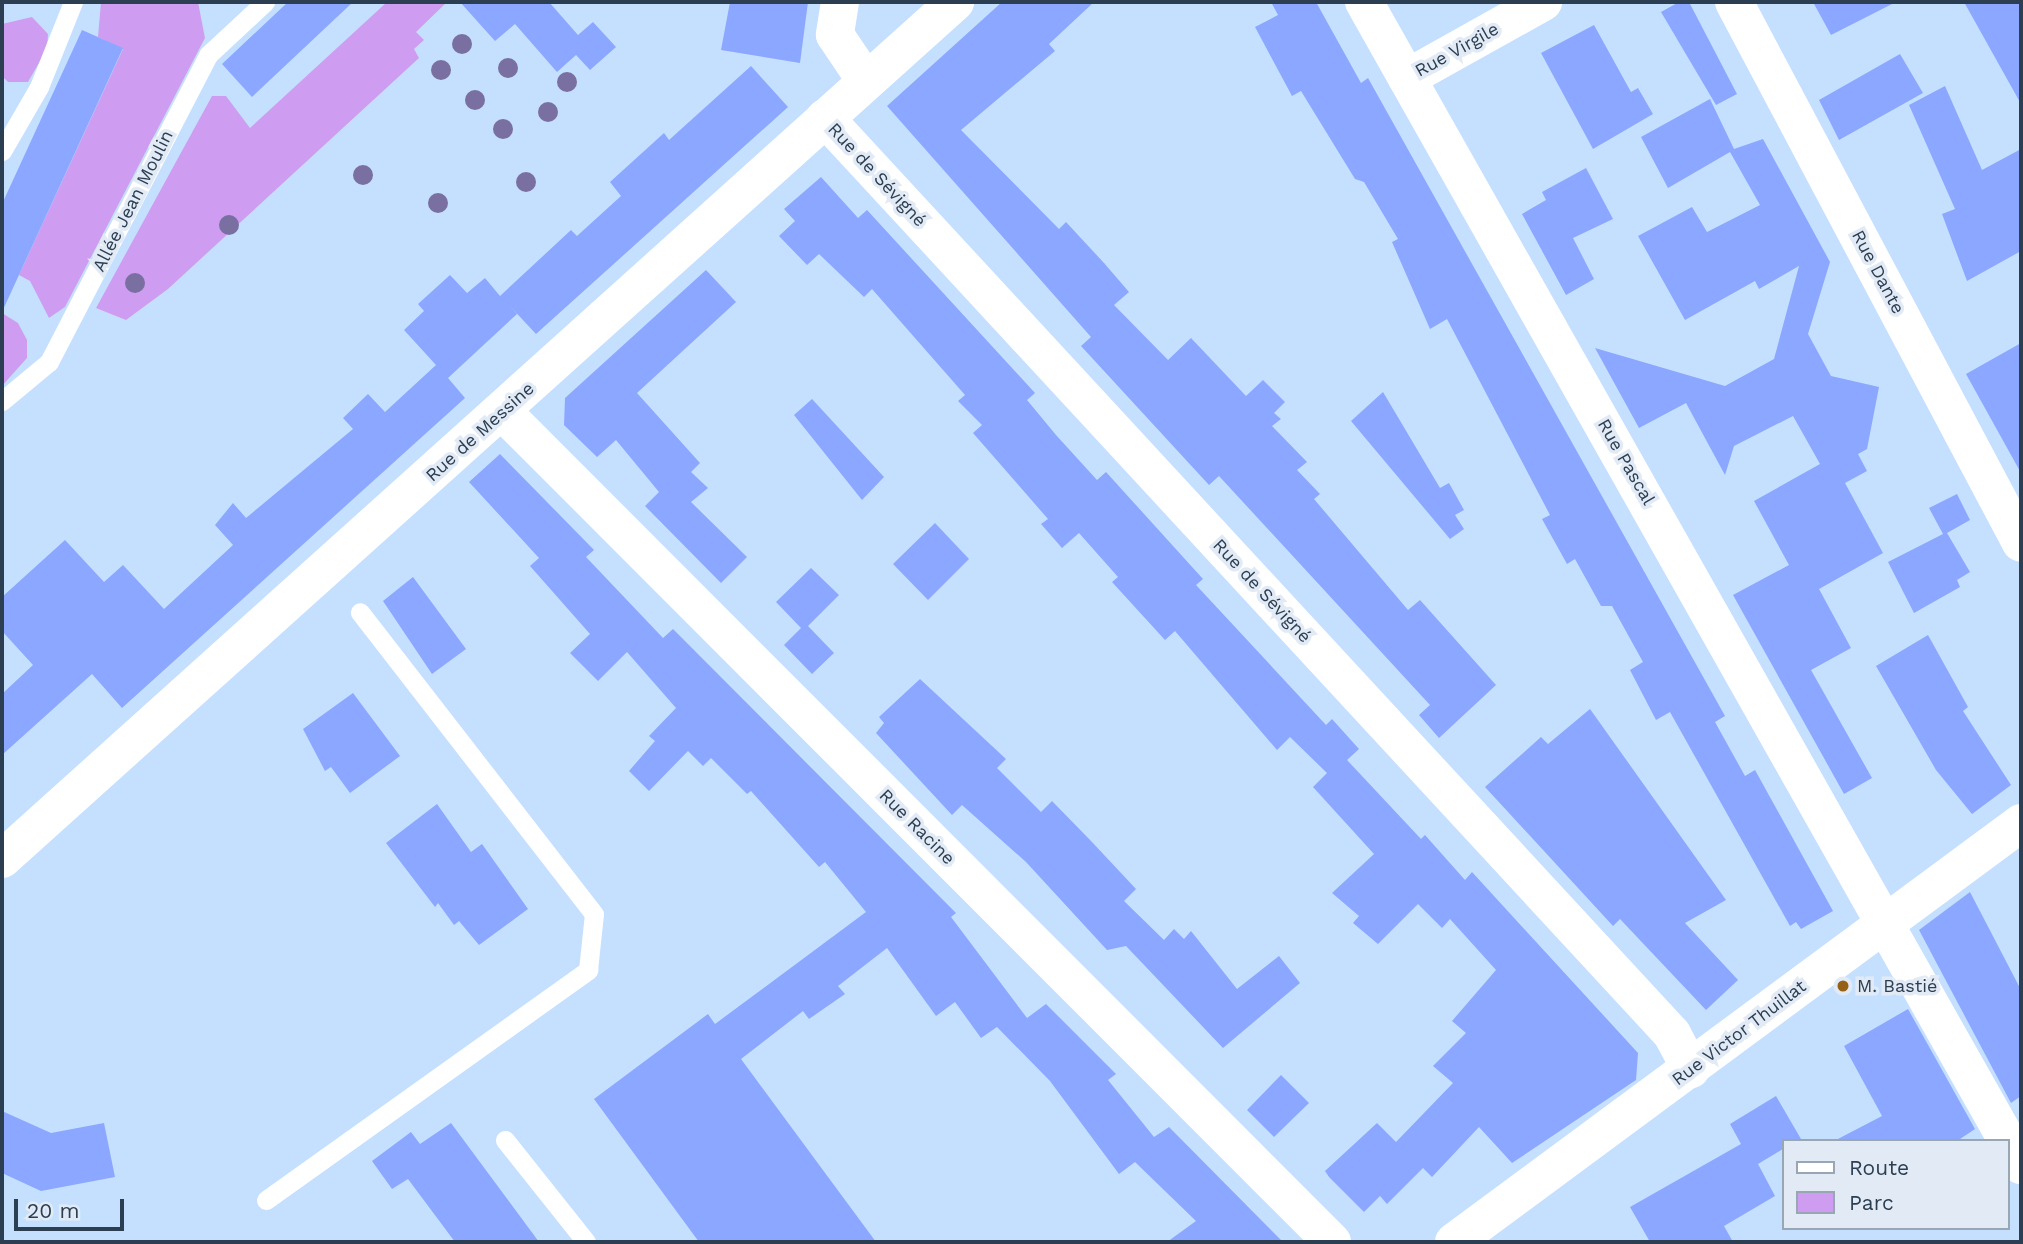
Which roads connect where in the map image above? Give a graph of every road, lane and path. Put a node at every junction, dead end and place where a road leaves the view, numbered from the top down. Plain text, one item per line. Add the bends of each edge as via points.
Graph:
1 (73, 2) edge
2 (265, 2) edge
3 (840, 2) edge
4 (955, 2) edge
5 (1364, 2) edge
6 (1543, 2) edge
7 (1734, 2) edge
8 (1407, 78) junction
9 (866, 81) junction
10 (825, 118) junction
11 (2, 150) edge
12 (2, 401) edge
13 (503, 412) junction
14 (2021, 543) edge
15 (360, 612) dead end
16 (2021, 823) edge
17 (2, 859) edge
18 (1888, 922) junction
19 (1691, 1069) junction
20 (2007, 1139) edge
21 (505, 1140) dead end
22 (2009, 1143) edge
23 (2021, 1165) edge
24 (267, 1200) dead end
25 (586, 1242) edge
26 (1332, 1242) edge
27 (1454, 1242) edge

1 - 11 lane via 39,87
2 - 12 lane, Allée Jean Moulin via 208,55 49,362
3 - 9 street via 835,35
4 - 9 street, Rue de Messine
5 - 8 street, Rue Pascal
6 - 8 street, Rue Virgile
7 - 14 street, Rue Dante
8 - 18 street, Rue Pascal
9 - 10 street, Rue de Messine
10 - 13 street, Rue de Messine
10 - 19 street, Rue de Sévigné via 1672,1034
13 - 17 street, Rue de Messine
13 - 26 street, Rue Racine
15 - 24 lane via 594,914 588,970
16 - 18 street, Rue Victor Thuillat
18 - 19 street, Rue Victor Thuillat
18 - 20 street, Rue Pascal
19 - 27 street, Rue Victor Thuillat
21 - 25 lane
22 - 23 street, Rue Pascal

